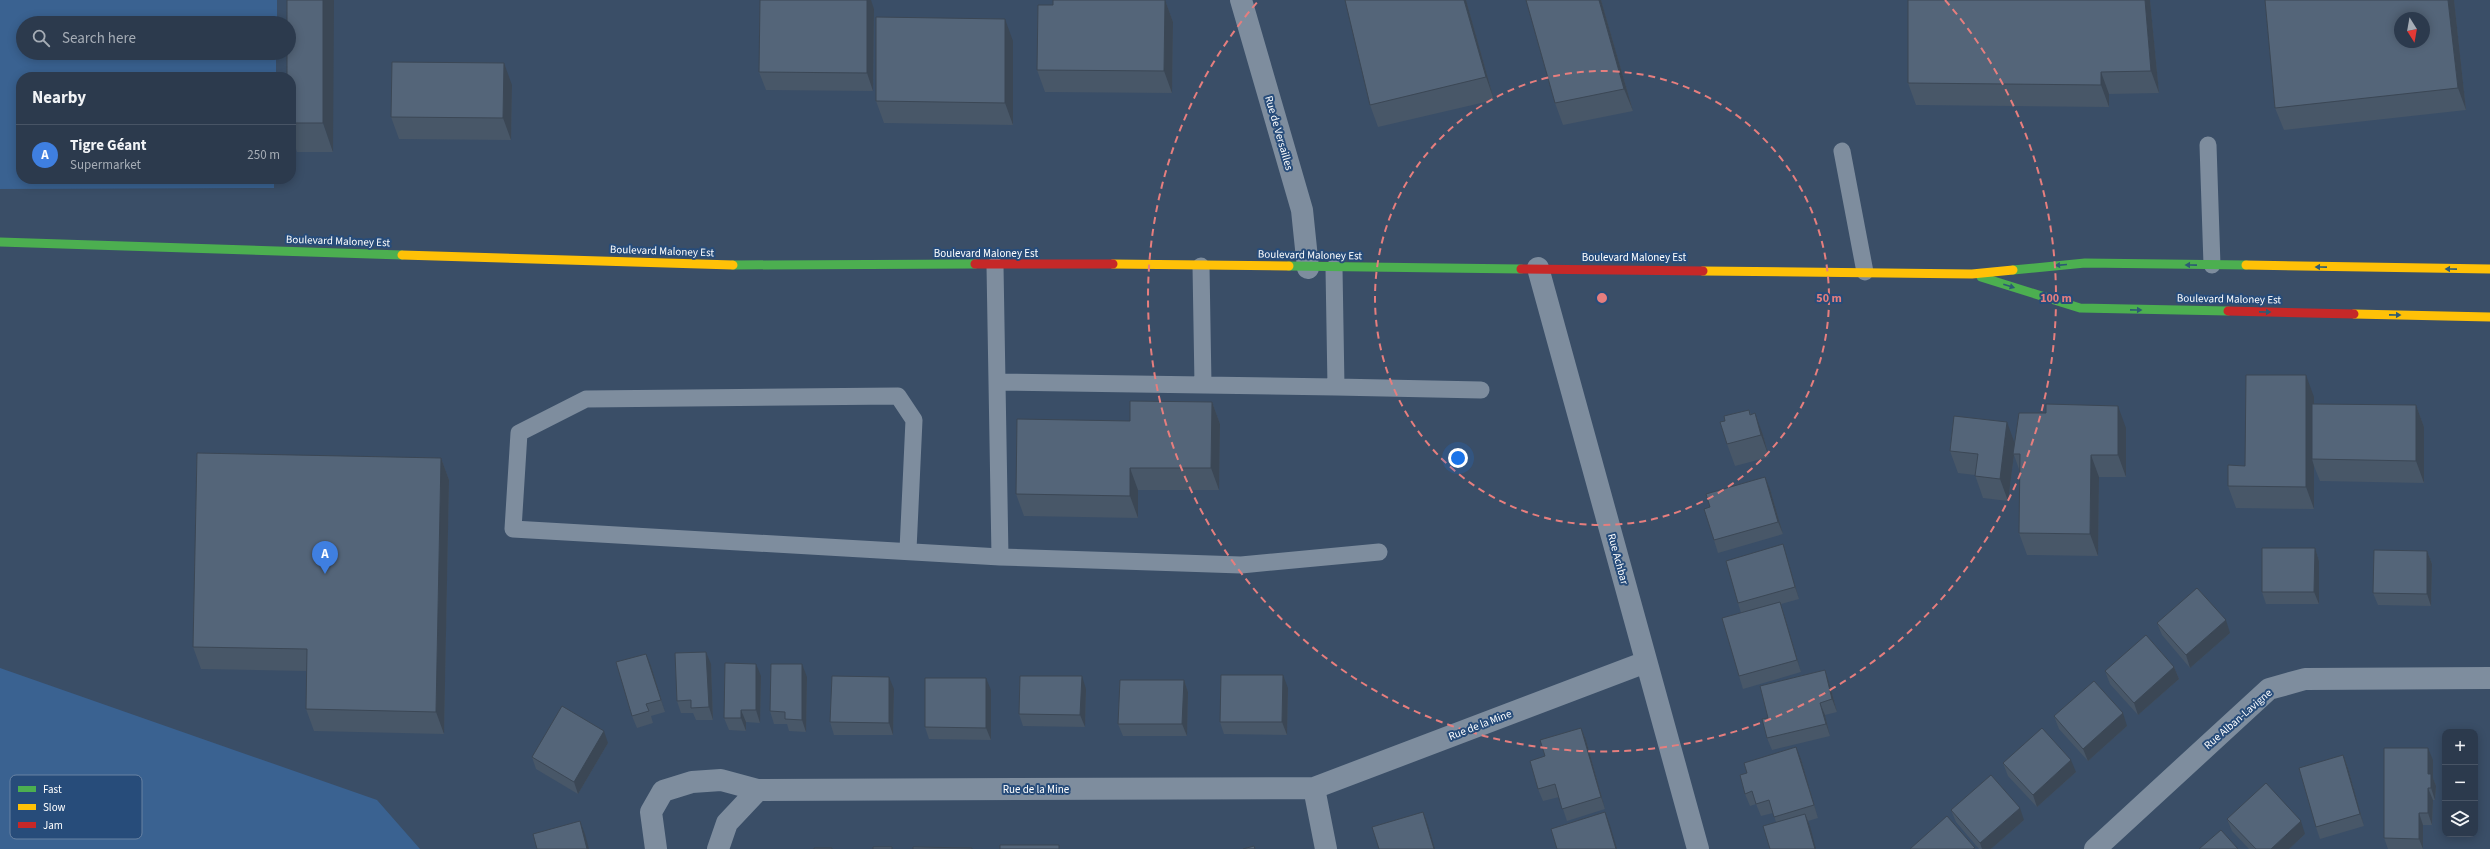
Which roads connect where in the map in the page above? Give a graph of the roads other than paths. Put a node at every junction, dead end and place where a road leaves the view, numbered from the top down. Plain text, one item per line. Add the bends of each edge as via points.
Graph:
1 (1241, 0) edge
2 (2208, 145) dead end
3 (1842, 151) dead end
4 (0, 242) edge
5 (2212, 265) junction
6 (995, 266) junction
7 (1201, 266) junction
8 (1308, 268) junction
9 (1334, 268) junction
10 (1538, 268) junction
11 (2490, 269) edge
12 (1865, 272) junction
13 (1972, 274) junction
14 (2490, 317) edge
15 (997, 382) junction
16 (1203, 385) junction
17 (1336, 386) junction
18 (1481, 390) dead end
19 (908, 550) junction
20 (1379, 552) dead end
21 (1000, 557) junction
22 (1646, 662) junction
23 (2490, 678) edge
24 (1314, 788) junction
25 (758, 790) junction
26 (656, 849) edge
27 (718, 849) edge
28 (1326, 849) edge
29 (1698, 849) edge
30 (2095, 849) edge

1 - 8 street, Rue de Versailles via 1302,210
2 - 5 lane
3 - 12 lane
4 - 6 main road, Boulevard Maloney Est via 730,265
11 -> 5 main road, Boulevard Maloney Est
5 -> 13 main road, Boulevard Maloney Est via 2085,263
6 - 7 main road, Boulevard Maloney Est
6 - 15 lane
7 - 8 main road, Boulevard Maloney Est
7 - 16 lane
8 - 9 main road, Boulevard Maloney Est
9 - 10 main road, Boulevard Maloney Est
9 - 17 lane
10 - 12 main road, Boulevard Maloney Est
10 - 22 street, Rue Achbar
12 - 13 main road, Boulevard Maloney Est
13 -> 14 main road, Boulevard Maloney Est via 2080,308
15 - 16 lane
15 - 21 lane
16 - 17 lane
17 - 18 lane
19 - 19 lane via 914,420 898,396 586,399 519,433 513,529
19 - 21 lane
20 - 21 lane via 1241,565
22 - 24 street, Rue de la Mine
22 - 29 street, Rue Achbar
23 - 30 street, Rue Alban-Lavigne via 2305,679 2269,689
24 - 25 street, Rue de la Mine
24 - 28 street
25 - 26 street, Rue de la Mine via 720,780 692,782 663,790 651,812
25 - 27 street via 727,823

